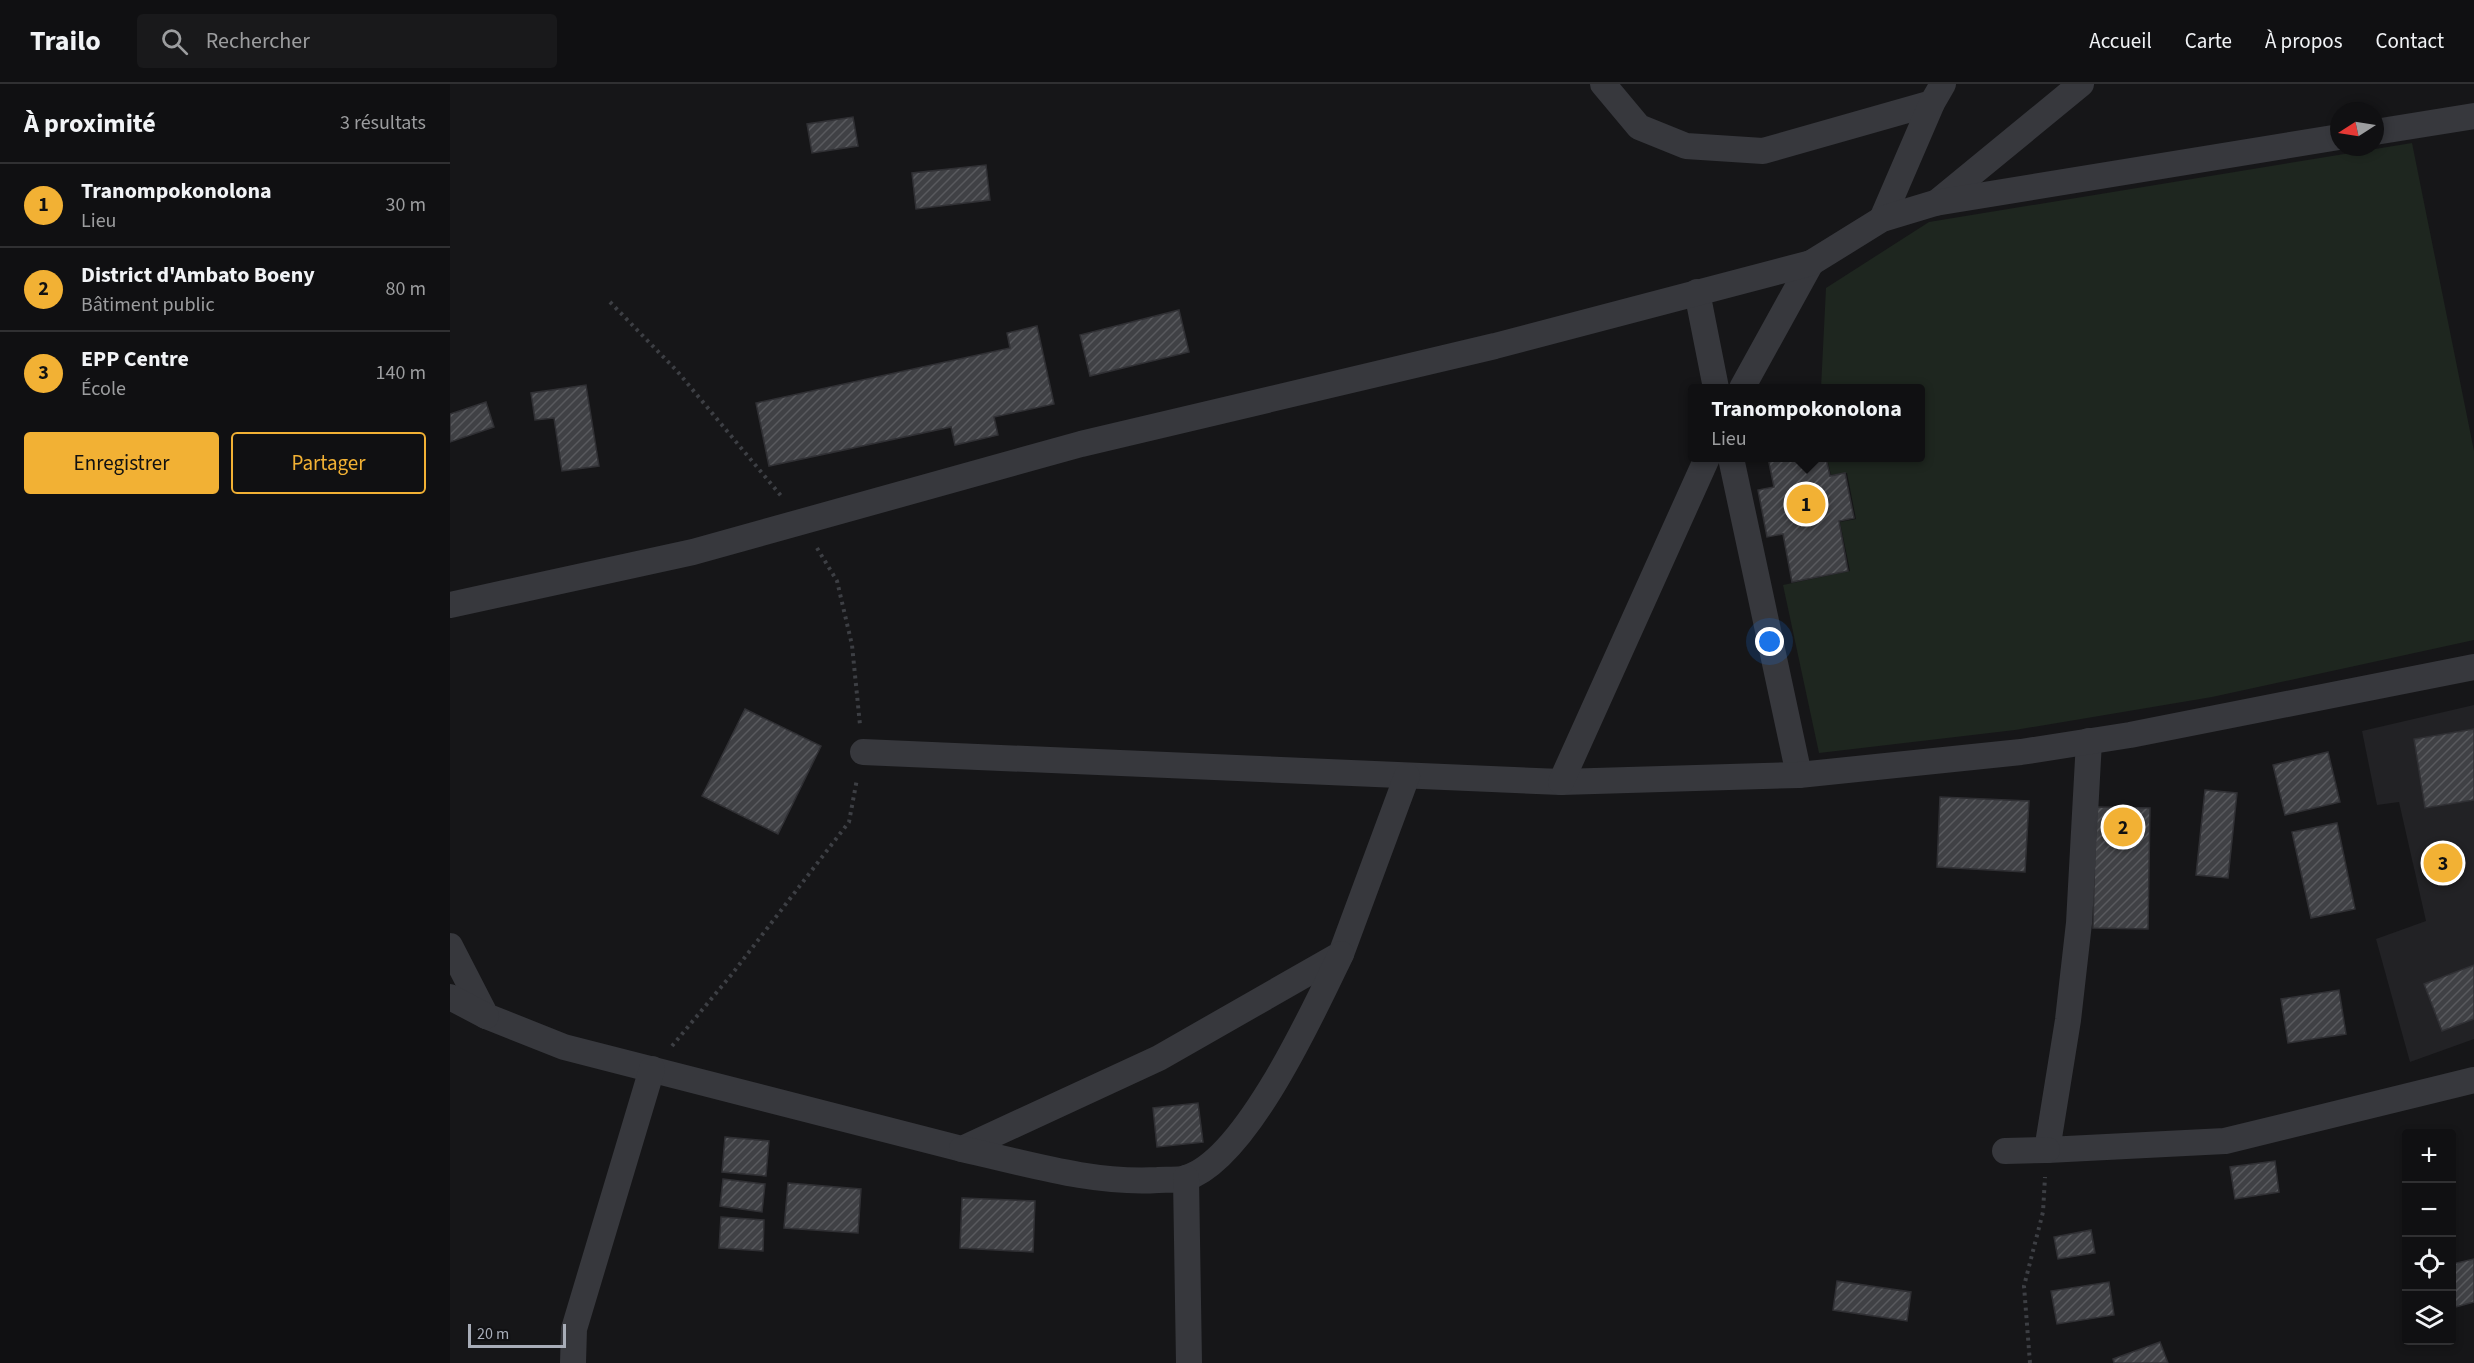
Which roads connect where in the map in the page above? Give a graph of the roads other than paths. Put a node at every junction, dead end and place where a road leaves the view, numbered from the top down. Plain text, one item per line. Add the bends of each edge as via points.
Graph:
1 (1602, 84) edge
2 (2081, 84) edge
3 (1937, 94) edge
4 (2474, 116) edge
5 (2384, 131) edge
6 (2330, 138) edge
7 (1935, 203) junction
8 (1882, 219) junction
9 (1811, 263) junction
10 (1697, 292) junction
11 (1715, 384) edge
12 (1744, 384) edge
13 (1705, 462) edge
14 (1732, 462) edge
15 (450, 605) edge
16 (2474, 667) edge
17 (2089, 741) junction
18 (863, 752) road end
19 (1799, 775) junction
20 (1407, 776) junction
21 (1561, 782) junction
22 (450, 946) edge
23 (1341, 954) junction
24 (450, 997) edge
25 (486, 1016) junction
26 (652, 1069) junction
27 (2474, 1080) edge
28 (962, 1149) junction
29 (2047, 1150) junction
30 (2005, 1151) dead end
31 (1186, 1178) junction
32 (573, 1363) edge
33 (1189, 1363) edge

1 - 3 street via 1639,127 1686,146 1763,151
2 - 7 street
3 - 8 street
4 - 5 street
6 - 7 street
7 - 8 street
8 - 9 street
9 - 10 street
9 - 12 street
10 - 11 street
10 - 15 street via 1495,346 1081,444 693,552
13 - 21 street
14 - 19 street
16 - 17 street
17 - 19 street via 2021,752
17 - 29 street via 2079,923
18 - 20 street
19 - 21 street
20 - 21 street
20 - 23 street
22 - 25 street
23 - 28 street via 1159,1058
23 - 31 street via 1298,1045 1238,1137 1214,1161
24 - 25 street
25 - 26 street via 564,1047
26 - 28 street
26 - 32 street via 574,1329
27 - 29 street via 2225,1141
28 - 31 street via 1081,1175 1137,1181
29 - 30 street
31 - 33 street

